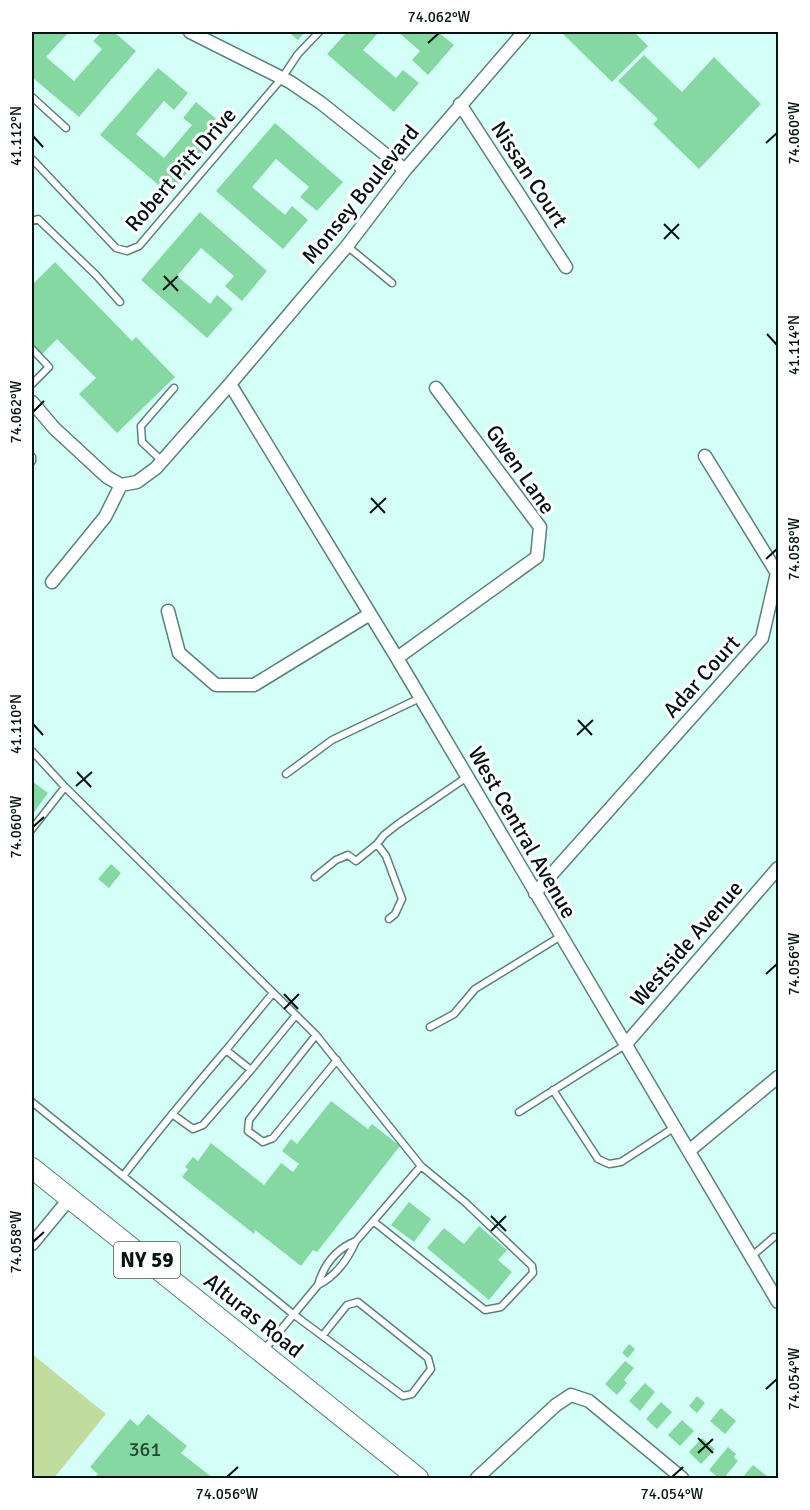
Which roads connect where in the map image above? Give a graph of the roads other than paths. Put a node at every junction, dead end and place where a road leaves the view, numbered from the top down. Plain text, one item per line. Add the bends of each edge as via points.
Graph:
1 (190, 32) edge
2 (319, 32) edge
3 (524, 32) edge
4 (282, 78) junction
5 (32, 97) edge
6 (460, 104) junction
7 (66, 128) dead end
8 (32, 159) edge
9 (405, 170) junction
10 (32, 221) edge
11 (348, 246) junction
12 (566, 267) dead end
13 (392, 283) dead end
14 (120, 302) dead end
15 (32, 349) edge
16 (32, 384) edge
17 (230, 384) junction
18 (174, 388) dead end
19 (436, 388) dead end
20 (32, 402) edge
21 (705, 456) dead end
22 (162, 461) junction
23 (121, 485) junction
24 (778, 572) edge
25 (52, 582) dead end
26 (168, 611) dead end
27 (370, 614) junction
28 (397, 658) junction
29 (420, 698) junction
30 (32, 751) edge
31 (286, 774) dead end
32 (467, 777) junction
33 (65, 787) junction
34 (32, 829) edge
35 (377, 844) junction
36 (778, 868) edge
37 (315, 877) dead end
38 (535, 893) junction
39 (389, 919) dead end
40 (561, 936) junction
41 (273, 993) junction
42 (296, 1015) junction
43 (430, 1028) dead end
44 (316, 1035) junction
45 (625, 1045) junction
46 (226, 1050) junction
47 (337, 1060) junction
48 (250, 1070) junction
49 (778, 1077) edge
50 (553, 1090) junction
51 (32, 1102) edge
52 (519, 1112) dead end
53 (172, 1114) junction
54 (675, 1126) junction
55 (690, 1150) junction
56 (421, 1166) junction
57 (32, 1168) edge
58 (123, 1176) junction
59 (70, 1198) junction
60 (373, 1221) junction
61 (774, 1237) dead end
62 (356, 1241) junction
63 (32, 1244) edge
64 (752, 1256) junction
65 (318, 1284) junction
66 (778, 1302) edge
67 (293, 1314) junction
68 (323, 1335) junction
69 (262, 1352) junction
70 (418, 1479) edge
71 (477, 1479) edge
72 (682, 1479) edge

1 - 4 street
2 - 4 lane, Robert Pitt Drive
3 - 6 street, Monsey Boulevard
4 - 8 lane, Robert Pitt Drive via 139,246 126,251 116,248
4 - 9 street via 321,103
5 - 7 lane
6 - 9 street, Monsey Boulevard
6 - 12 street, Nissan Court
9 - 11 street, Monsey Boulevard
10 - 14 lane via 38,219
11 - 13 lane
11 - 17 street, Monsey Boulevard
15 - 16 lane via 49,367
17 - 22 street, Monsey Boulevard
17 - 27 street, West Central Avenue
18 - 22 lane via 141,426 142,442
19 - 28 street, Gwen Lane via 540,527 537,557
20 - 23 street via 54,428
21 - 24 street, Adar Court
22 - 23 street, Monsey Boulevard via 137,482
23 - 25 street via 105,517
24 - 38 street, Adar Court via 762,638
26 - 27 street via 179,653 216,685 254,685
27 - 28 street, West Central Avenue
28 - 29 street, West Central Avenue
29 - 31 lane via 332,740
29 - 32 street, West Central Avenue
30 - 33 lane
32 - 35 lane via 398,824
32 - 38 street, West Central Avenue
33 - 34 lane
33 - 41 lane
35 - 37 lane via 356,861 348,855
35 - 39 lane via 386,856 402,899
36 - 45 street, Westside Avenue
38 - 40 street, West Central Avenue
40 - 43 lane via 475,989 453,1014
40 - 45 street, West Central Avenue
41 - 42 lane
41 - 46 lane
42 - 44 lane
42 - 48 lane
44 - 47 lane
44 - 47 lane via 249,1120 248,1131 263,1142 273,1138
45 - 50 lane
45 - 54 street, West Central Avenue
46 - 48 lane
46 - 53 lane
47 - 56 lane
48 - 53 lane via 203,1125 192,1129
49 - 55 street
50 - 52 lane
50 - 54 lane via 598,1159 609,1164 621,1162
51 - 58 lane
53 - 58 lane
54 - 55 street, West Central Avenue
55 - 64 street, West Central Avenue
56 - 60 lane
56 - 60 lane via 532,1266 533,1274 501,1307 485,1310
57 - 59 main road, Alturas Road / NY 59
58 - 67 lane
59 - 63 street
59 - 69 main road, Alturas Road / NY 59
60 - 62 lane
61 - 64 lane
62 - 65 lane via 330,1279
62 - 65 lane via 342,1246 322,1271
64 - 66 street, West Central Avenue
65 - 67 lane
67 - 68 lane
67 - 69 lane
68 - 68 lane via 403,1396 412,1394 431,1370 428,1358 358,1302 347,1305
69 - 70 main road, Alturas Road / NY 59
71 - 72 street via 556,1405 572,1395 589,1401

